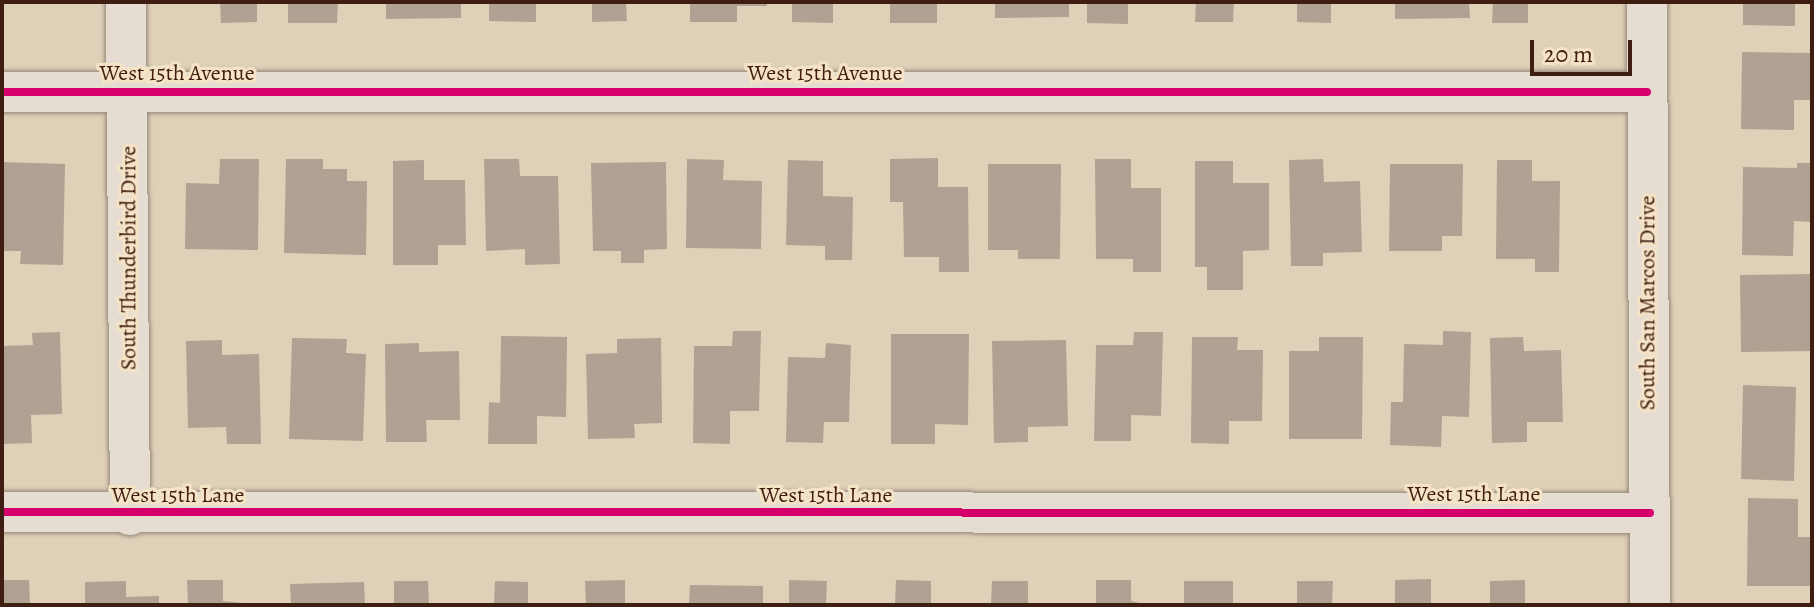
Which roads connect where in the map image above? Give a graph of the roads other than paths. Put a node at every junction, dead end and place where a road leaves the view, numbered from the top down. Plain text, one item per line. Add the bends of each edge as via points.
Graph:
1 (126, 2) edge
2 (1647, 2) edge
3 (2, 92) edge
4 (127, 92) junction
5 (1647, 92) junction
6 (2, 512) edge
7 (1650, 513) junction
8 (130, 515) junction
9 (1650, 605) edge

1 - 4 street, South Thunderbird Drive
2 - 5 street, South San Marcos Drive
3 - 4 street, West 15th Avenue
4 - 5 street, West 15th Avenue
4 - 8 street, South Thunderbird Drive
5 - 7 street, South San Marcos Drive
6 - 8 street, West 15th Lane
7 - 8 street, West 15th Lane
7 - 9 street, South San Marcos Drive

